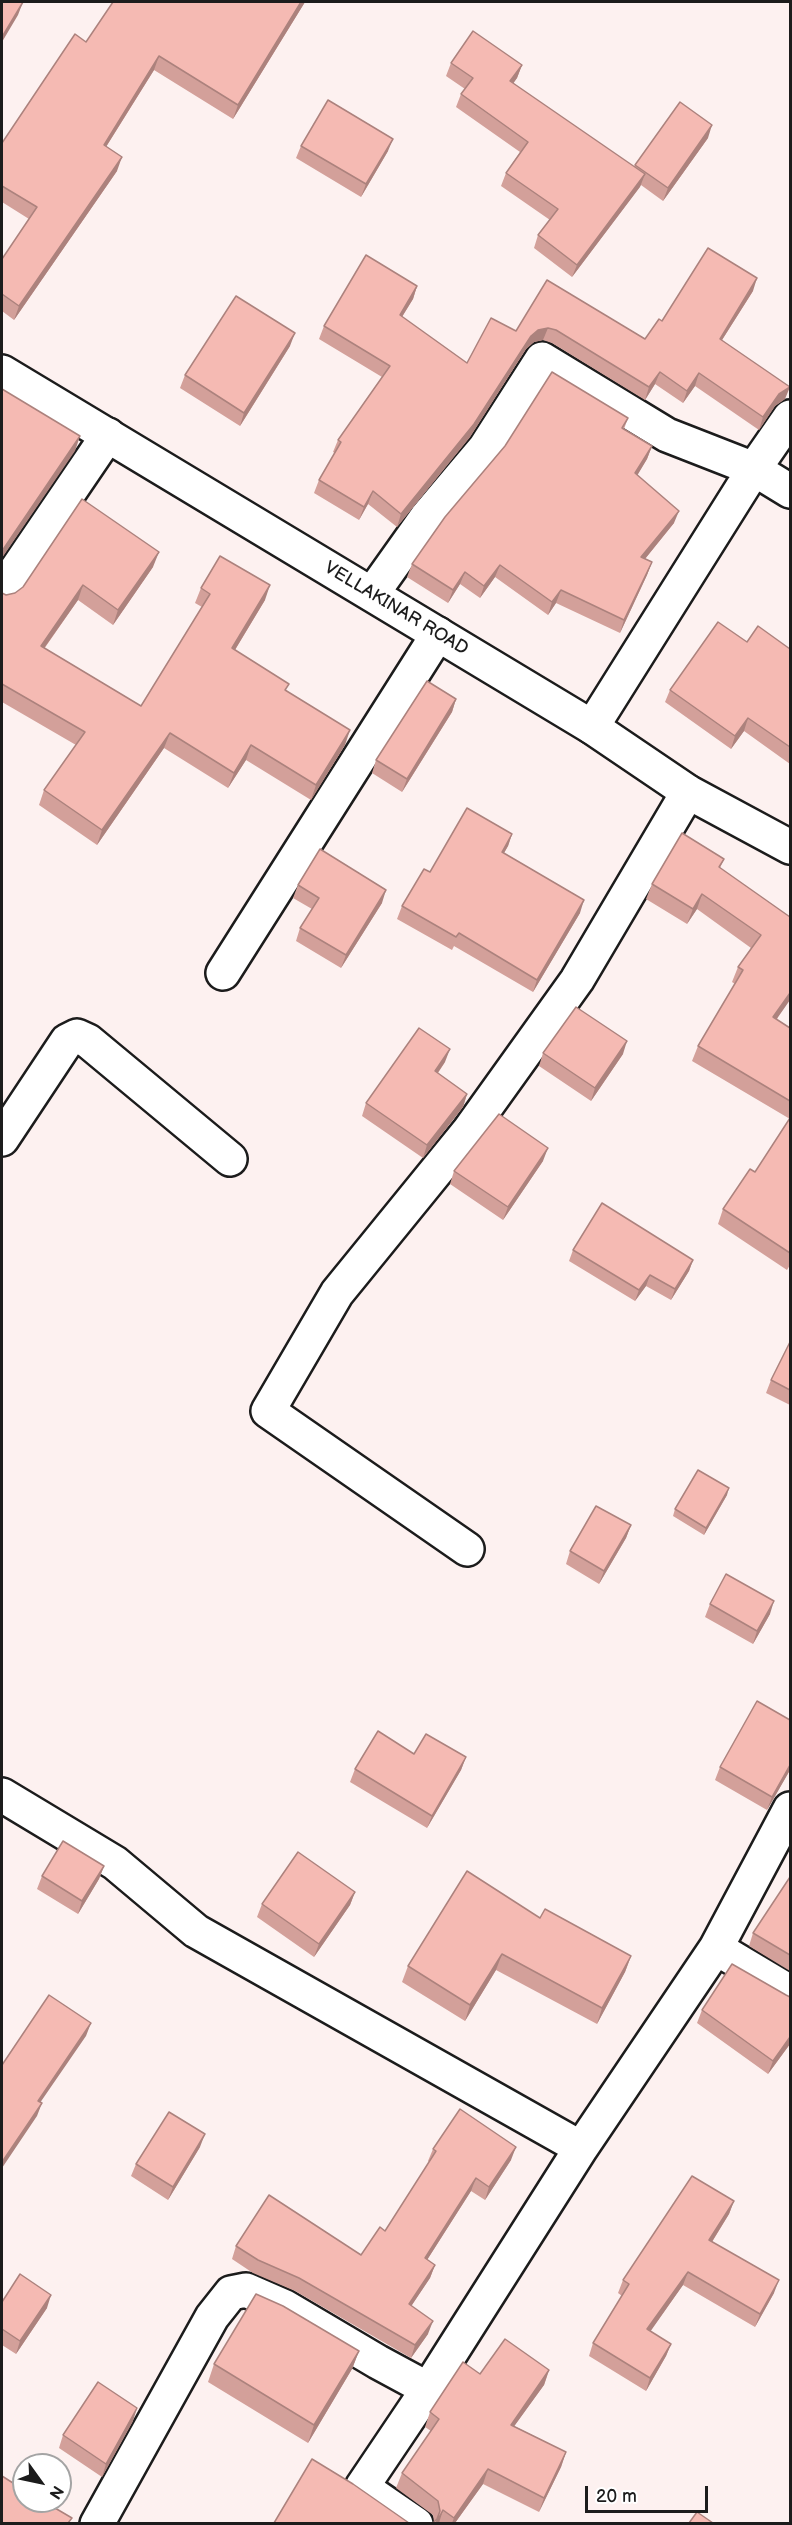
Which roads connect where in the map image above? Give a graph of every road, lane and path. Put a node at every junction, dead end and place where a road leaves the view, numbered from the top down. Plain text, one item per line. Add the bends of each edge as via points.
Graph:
1 (2, 372) edge
2 (790, 417) edge
3 (108, 435) junction
4 (754, 469) junction
5 (790, 491) edge
6 (2, 591) edge
7 (372, 594) junction
8 (438, 634) junction
9 (592, 727) junction
10 (688, 792) junction
11 (790, 847) edge
12 (223, 973) dead end
13 (2, 1139) edge
14 (230, 1159) dead end
15 (467, 1549) dead end
16 (2, 1795) edge
17 (790, 1809) edge
18 (716, 1948) junction
19 (790, 1992) edge
20 (581, 2148) junction
21 (428, 2389) junction
22 (97, 2523) edge
23 (416, 2523) edge

1 - 3 street, VELLAKINAR ROAD
2 - 4 street
3 - 6 street
3 - 7 street, VELLAKINAR ROAD
4 - 5 street
4 - 7 street via 667,435 542,359 485,448 426,518
4 - 9 street
7 - 8 street, VELLAKINAR ROAD
8 - 9 street, VELLAKINAR ROAD
8 - 12 street
9 - 10 street, VELLAKINAR ROAD
10 - 11 street, VELLAKINAR ROAD
10 - 15 street via 570,989 468,1132 337,1293 268,1411
13 - 14 street via 67,1041 77,1036
16 - 20 street via 115,1863 196,1931
17 - 18 street
18 - 19 street
18 - 20 street
20 - 21 street
21 - 22 street via 285,2307 246,2290 231,2293 212,2317
21 - 23 street via 362,2487

